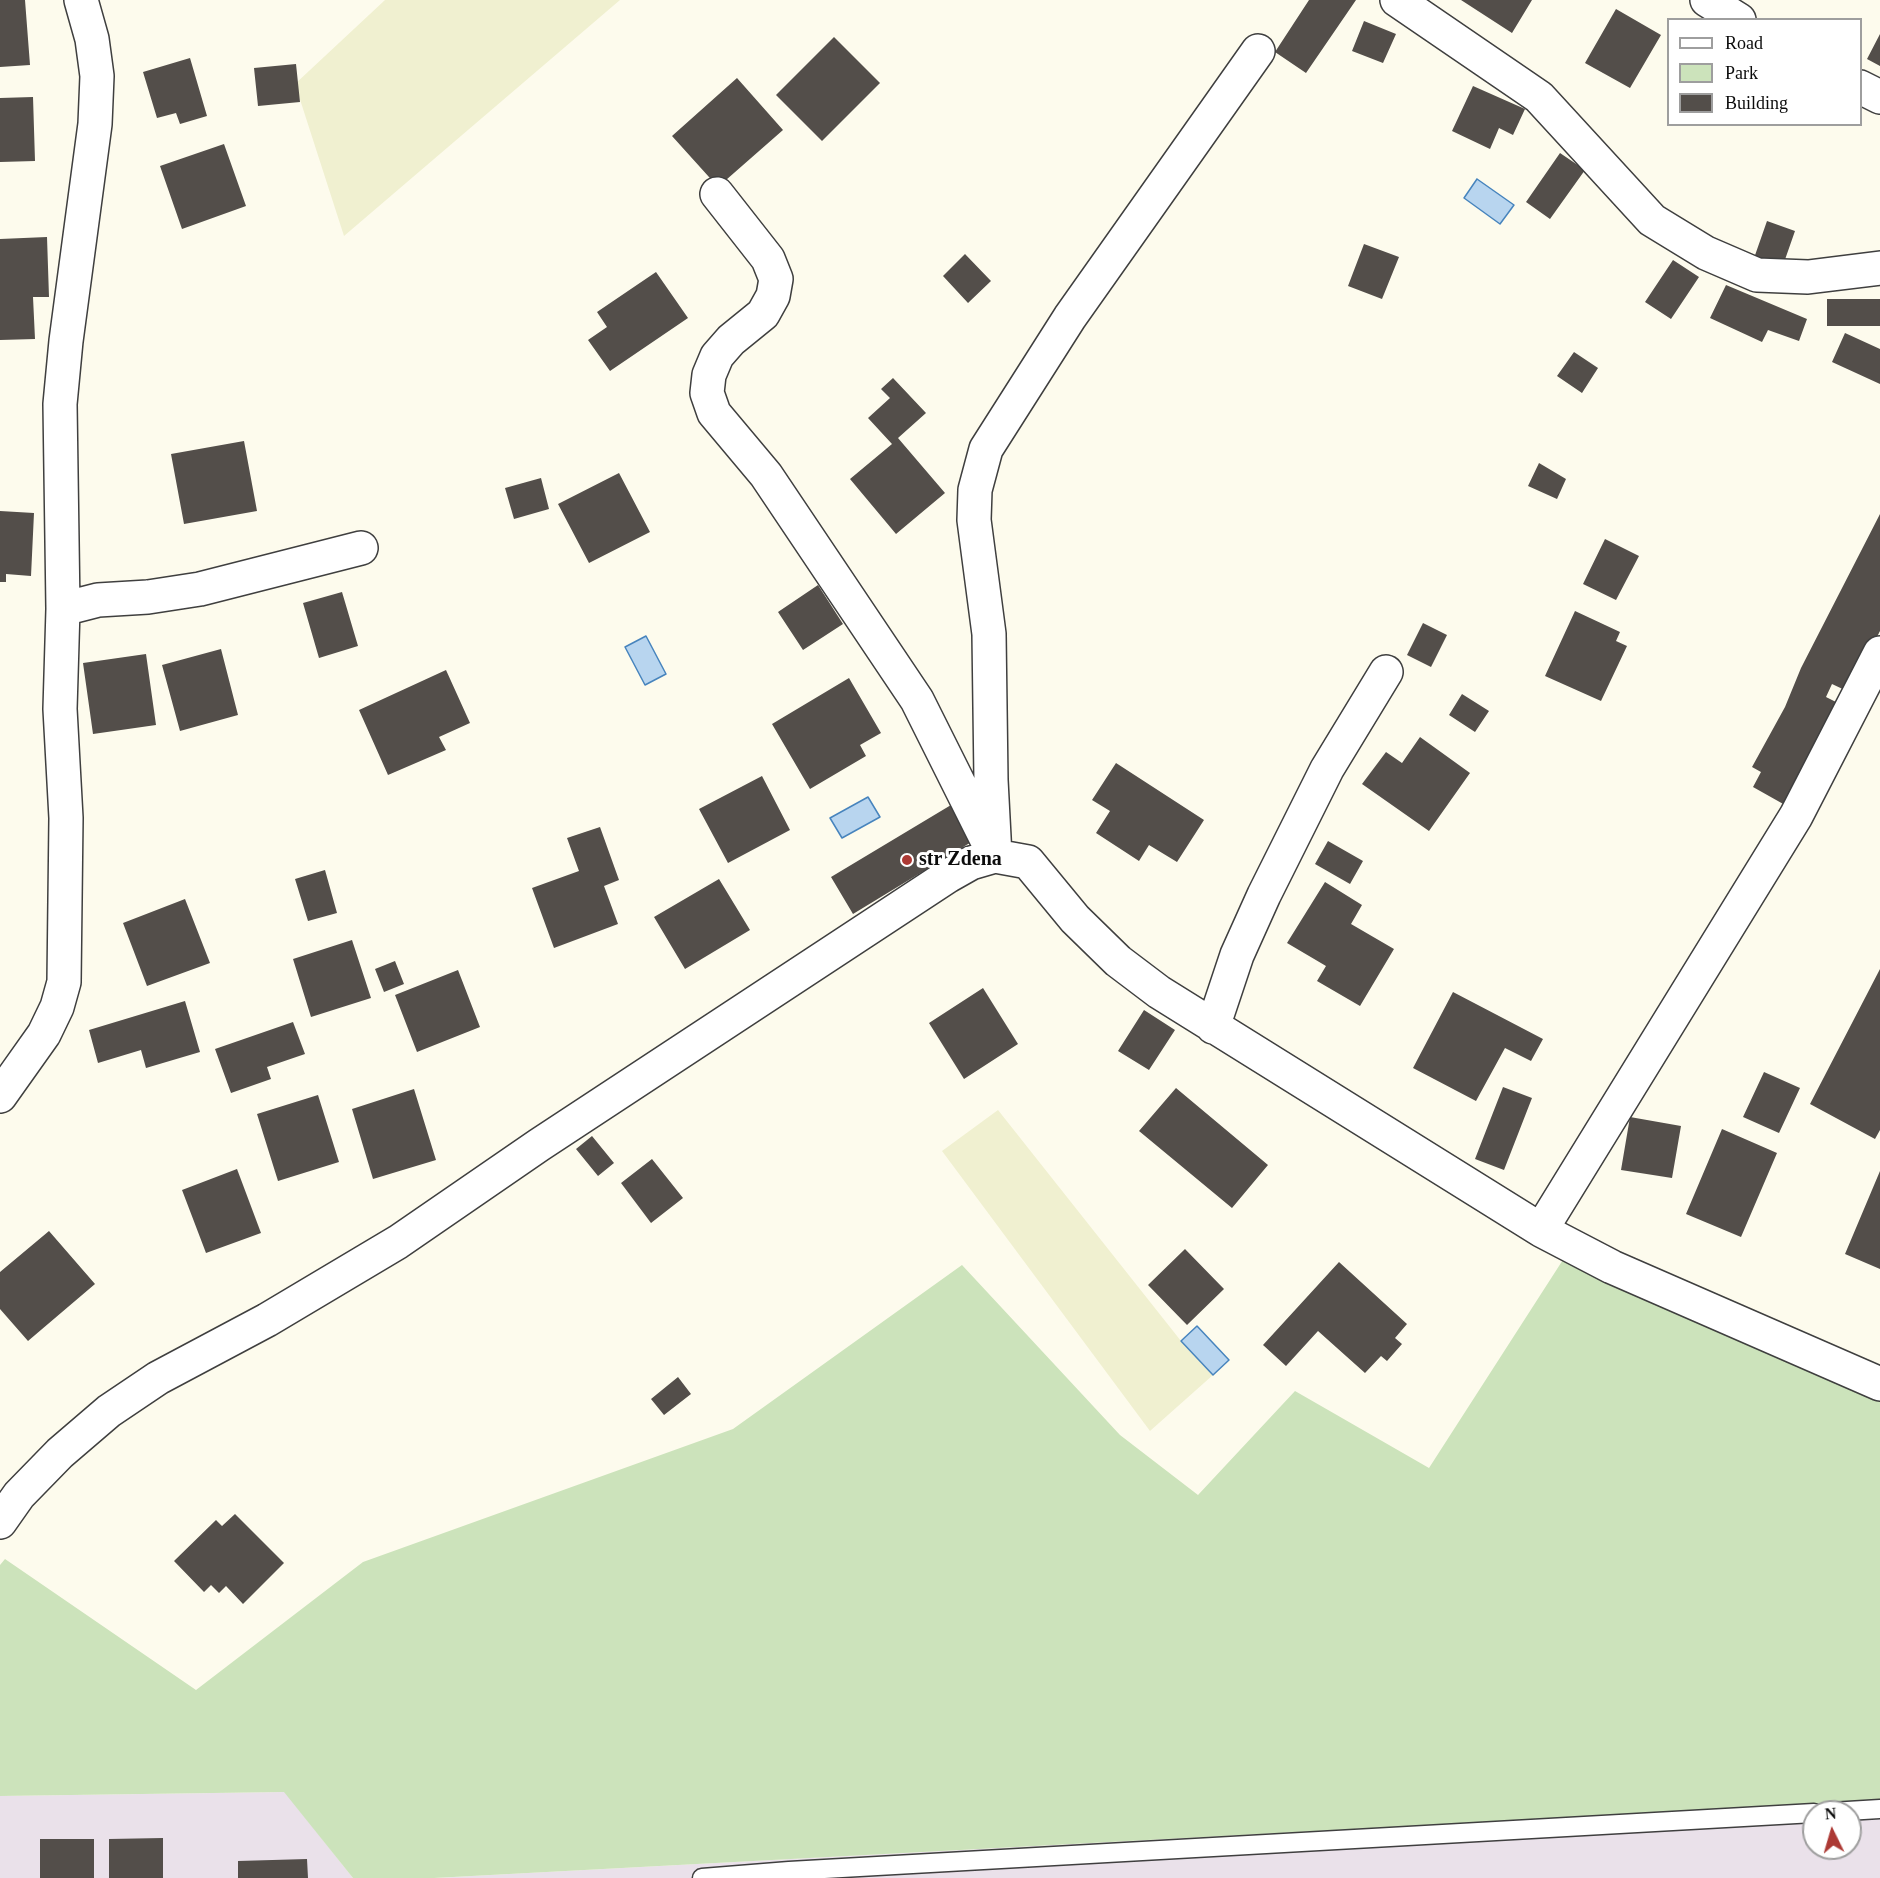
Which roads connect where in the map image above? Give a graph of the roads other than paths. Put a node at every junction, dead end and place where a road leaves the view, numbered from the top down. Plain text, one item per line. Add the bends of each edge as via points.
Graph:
1 (81, 0) edge
2 (1397, 0) edge
3 (1707, 0) edge
4 (1736, 18) edge
5 (1258, 51) dead end
6 (1862, 88) edge
7 (1880, 97) edge
8 (717, 194) dead end
9 (1880, 268) edge
10 (361, 548) dead end
11 (63, 609) junction
12 (1880, 653) edge
13 (1386, 672) dead end
14 (995, 856) junction
15 (1213, 1027) junction
16 (0, 1096) edge
17 (1541, 1230) junction
18 (1880, 1383) edge
19 (9, 1486) edge
20 (0, 1522) edge
21 (1880, 1809) edge
22 (1862, 1810) edge
23 (1802, 1814) edge
24 (789, 1874) edge
25 (702, 1878) edge

1 - 11 street via 97,76 95,124 60,405
2 - 9 street via 1539,97 1652,220 1706,253 1757,275 1808,277
3 - 4 street
5 - 14 street via 1070,317 986,449 975,490 974,520 989,634
6 - 7 street
8 - 14 street via 768,259 776,279 773,296 763,314 717,356 707,393 714,413 766,475 917,700
10 - 11 street via 200,589 98,600
11 - 16 street via 60,709 66,818 64,982 44,1034
12 - 17 street via 1796,816
13 - 15 street via 1327,769 1264,895
14 - 15 street via 1028,862 1075,919 1118,961
14 - 19 street via 948,876 398,1242 267,1320 158,1378 109,1411 60,1453
15 - 17 street
17 - 18 street via 1612,1267
19 - 20 street
21 - 22 lane
23 - 24 lane
24 - 25 lane

